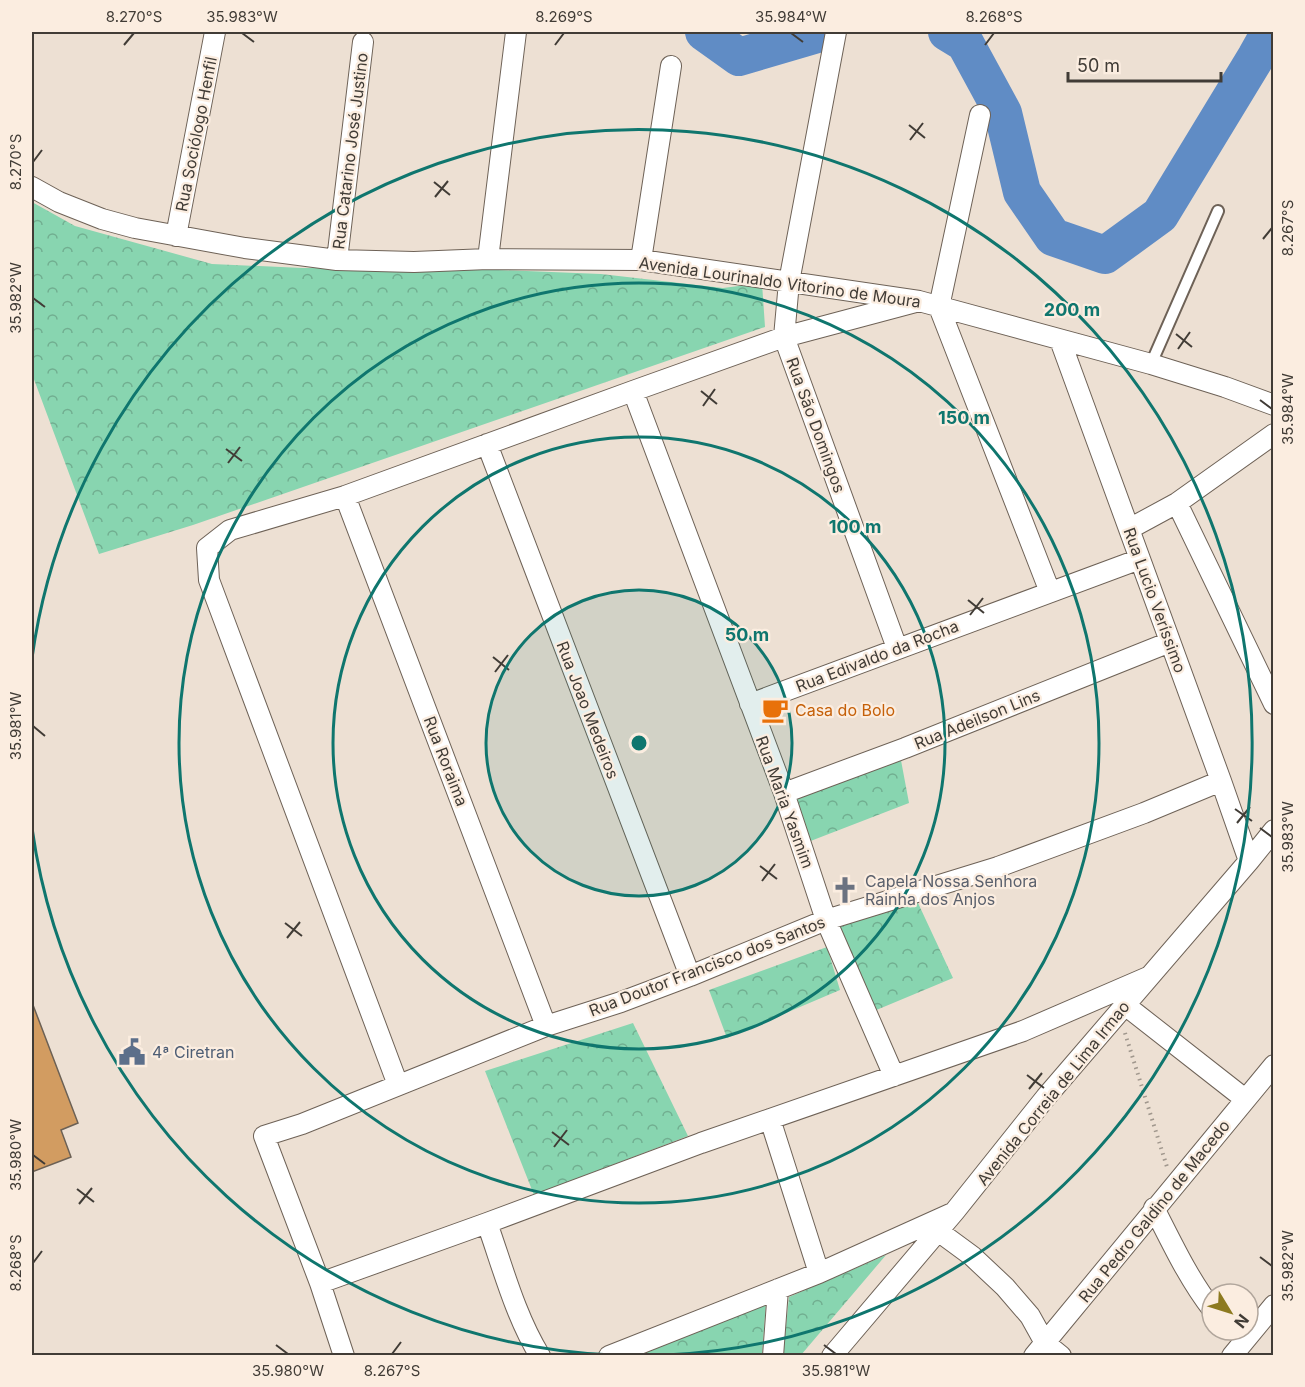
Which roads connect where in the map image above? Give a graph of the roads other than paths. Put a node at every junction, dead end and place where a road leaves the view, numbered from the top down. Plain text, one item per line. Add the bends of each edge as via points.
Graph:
1 (215, 32) edge
2 (516, 32) edge
3 (834, 39) edge
4 (363, 42) dead end
5 (671, 66) dead end
6 (980, 115) dead end
7 (32, 187) edge
8 (1218, 211) dead end
9 (176, 236) junction
10 (488, 259) junction
11 (337, 260) junction
12 (641, 260) junction
13 (789, 282) junction
14 (919, 301) junction
15 (939, 307) junction
16 (784, 338) junction
17 (1060, 340) junction
18 (1151, 364) junction
19 (633, 391) junction
20 (1274, 405) edge
21 (1274, 434) edge
22 (487, 444) junction
23 (345, 496) junction
24 (1177, 503) junction
25 (1129, 529) junction
26 (1140, 559) junction
27 (1050, 592) junction
28 (1170, 642) junction
29 (897, 648) junction
30 (750, 704) junction
31 (1274, 704) edge
32 (1221, 781) junction
33 (784, 793) junction
34 (1274, 830) edge
35 (1249, 861) junction
36 (826, 920) junction
37 (690, 976) junction
38 (1148, 977) junction
39 (1122, 1009) junction
40 (546, 1026) junction
41 (1274, 1065) edge
42 (894, 1076) junction
43 (398, 1085) junction
44 (1245, 1099) junction
45 (770, 1119) junction
46 (1154, 1208) junction
47 (956, 1212) junction
48 (487, 1223) junction
49 (938, 1231) junction
50 (819, 1273) junction
51 (320, 1283) junction
52 (778, 1289) junction
53 (1200, 1293) edge
54 (1274, 1305) edge
55 (1234, 1343) edge
56 (1040, 1349) edge
57 (344, 1356) edge
58 (540, 1356) edge
59 (609, 1356) edge
60 (773, 1356) edge
61 (832, 1356) edge
62 (1061, 1356) edge

1 - 9 street, Rua Sociólogo Henfil
2 - 10 street
3 - 13 street
4 - 11 street, Rua Catarino José Justino
5 - 12 street
6 - 15 street
7 - 9 street, Avenida Lourinaldo Vitorino de Moura via 102,219
8 - 18 lane
9 - 11 street, Avenida Lourinaldo Vitorino de Moura
10 - 11 street, Avenida Lourinaldo Vitorino de Moura
10 - 12 street, Avenida Lourinaldo Vitorino de Moura
12 - 13 street, Avenida Lourinaldo Vitorino de Moura
13 - 14 street, Avenida Lourinaldo Vitorino de Moura
13 - 16 street
14 - 15 street, Avenida Lourinaldo Vitorino de Moura
14 - 16 street
15 - 17 street, Avenida Lourinaldo Vitorino de Moura
15 - 27 street
16 - 19 street
16 - 29 street, Rua São Domingos
17 - 18 street, Avenida Lourinaldo Vitorino de Moura
17 - 25 street, Rua Lucio Veríssimo
18 - 20 street, Avenida Lourinaldo Vitorino de Moura
19 - 22 street
19 - 30 street, Rua Maria Yasmim
21 - 24 street
22 - 23 street
22 - 37 street, Rua Joao Medeiros
23 - 40 street, Rua Roraima
23 - 43 street via 230,530 207,548 209,580
24 - 25 street
24 - 31 street
25 - 26 street, Rua Lucio Veríssimo
26 - 27 street, Rua Edivaldo da Rocha
26 - 28 street, Rua Lucio Veríssimo
27 - 29 street, Rua Edivaldo da Rocha
28 - 32 street, Rua Lucio Veríssimo
28 - 33 street, Rua Adeilson Lins
29 - 30 street, Rua Edivaldo da Rocha
30 - 33 street, Rua Maria Yasmim
32 - 35 street, Rua Lucio Veríssimo
32 - 36 street, Rua Doutor Francisco dos Santos via 998,867
33 - 36 street, Rua Maria Yasmim
34 - 35 street, Avenida Correia de Lima Irmao
35 - 38 street, Avenida Correia de Lima Irmao
36 - 37 street, Rua Doutor Francisco dos Santos
36 - 42 street, Rua Maria Yasmim
37 - 40 street, Rua Doutor Francisco dos Santos
38 - 39 street, Avenida Correia de Lima Irmao
38 - 42 street via 1023,1031
39 - 44 street
39 - 47 street, Avenida Correia de Lima Irmao via 1046,1097
40 - 43 street, Rua Doutor Francisco dos Santos
41 - 44 street, Rua Pedro Galdino de Macedo
42 - 45 street
43 - 51 street, Rua Doutor Francisco dos Santos via 264,1136
44 - 46 street, Rua Pedro Galdino de Macedo
45 - 48 street
45 - 50 street
46 - 53 street
46 - 56 street, Rua Pedro Galdino de Macedo
47 - 49 street, Avenida Correia de Lima Irmao
47 - 50 street
48 - 51 street
48 - 58 street via 518,1312
49 - 56 street via 1005,1287 1030,1316
49 - 61 street, Avenida Correia de Lima Irmao
50 - 52 street
51 - 57 street
52 - 59 street
52 - 60 street
54 - 55 street
56 - 62 street

